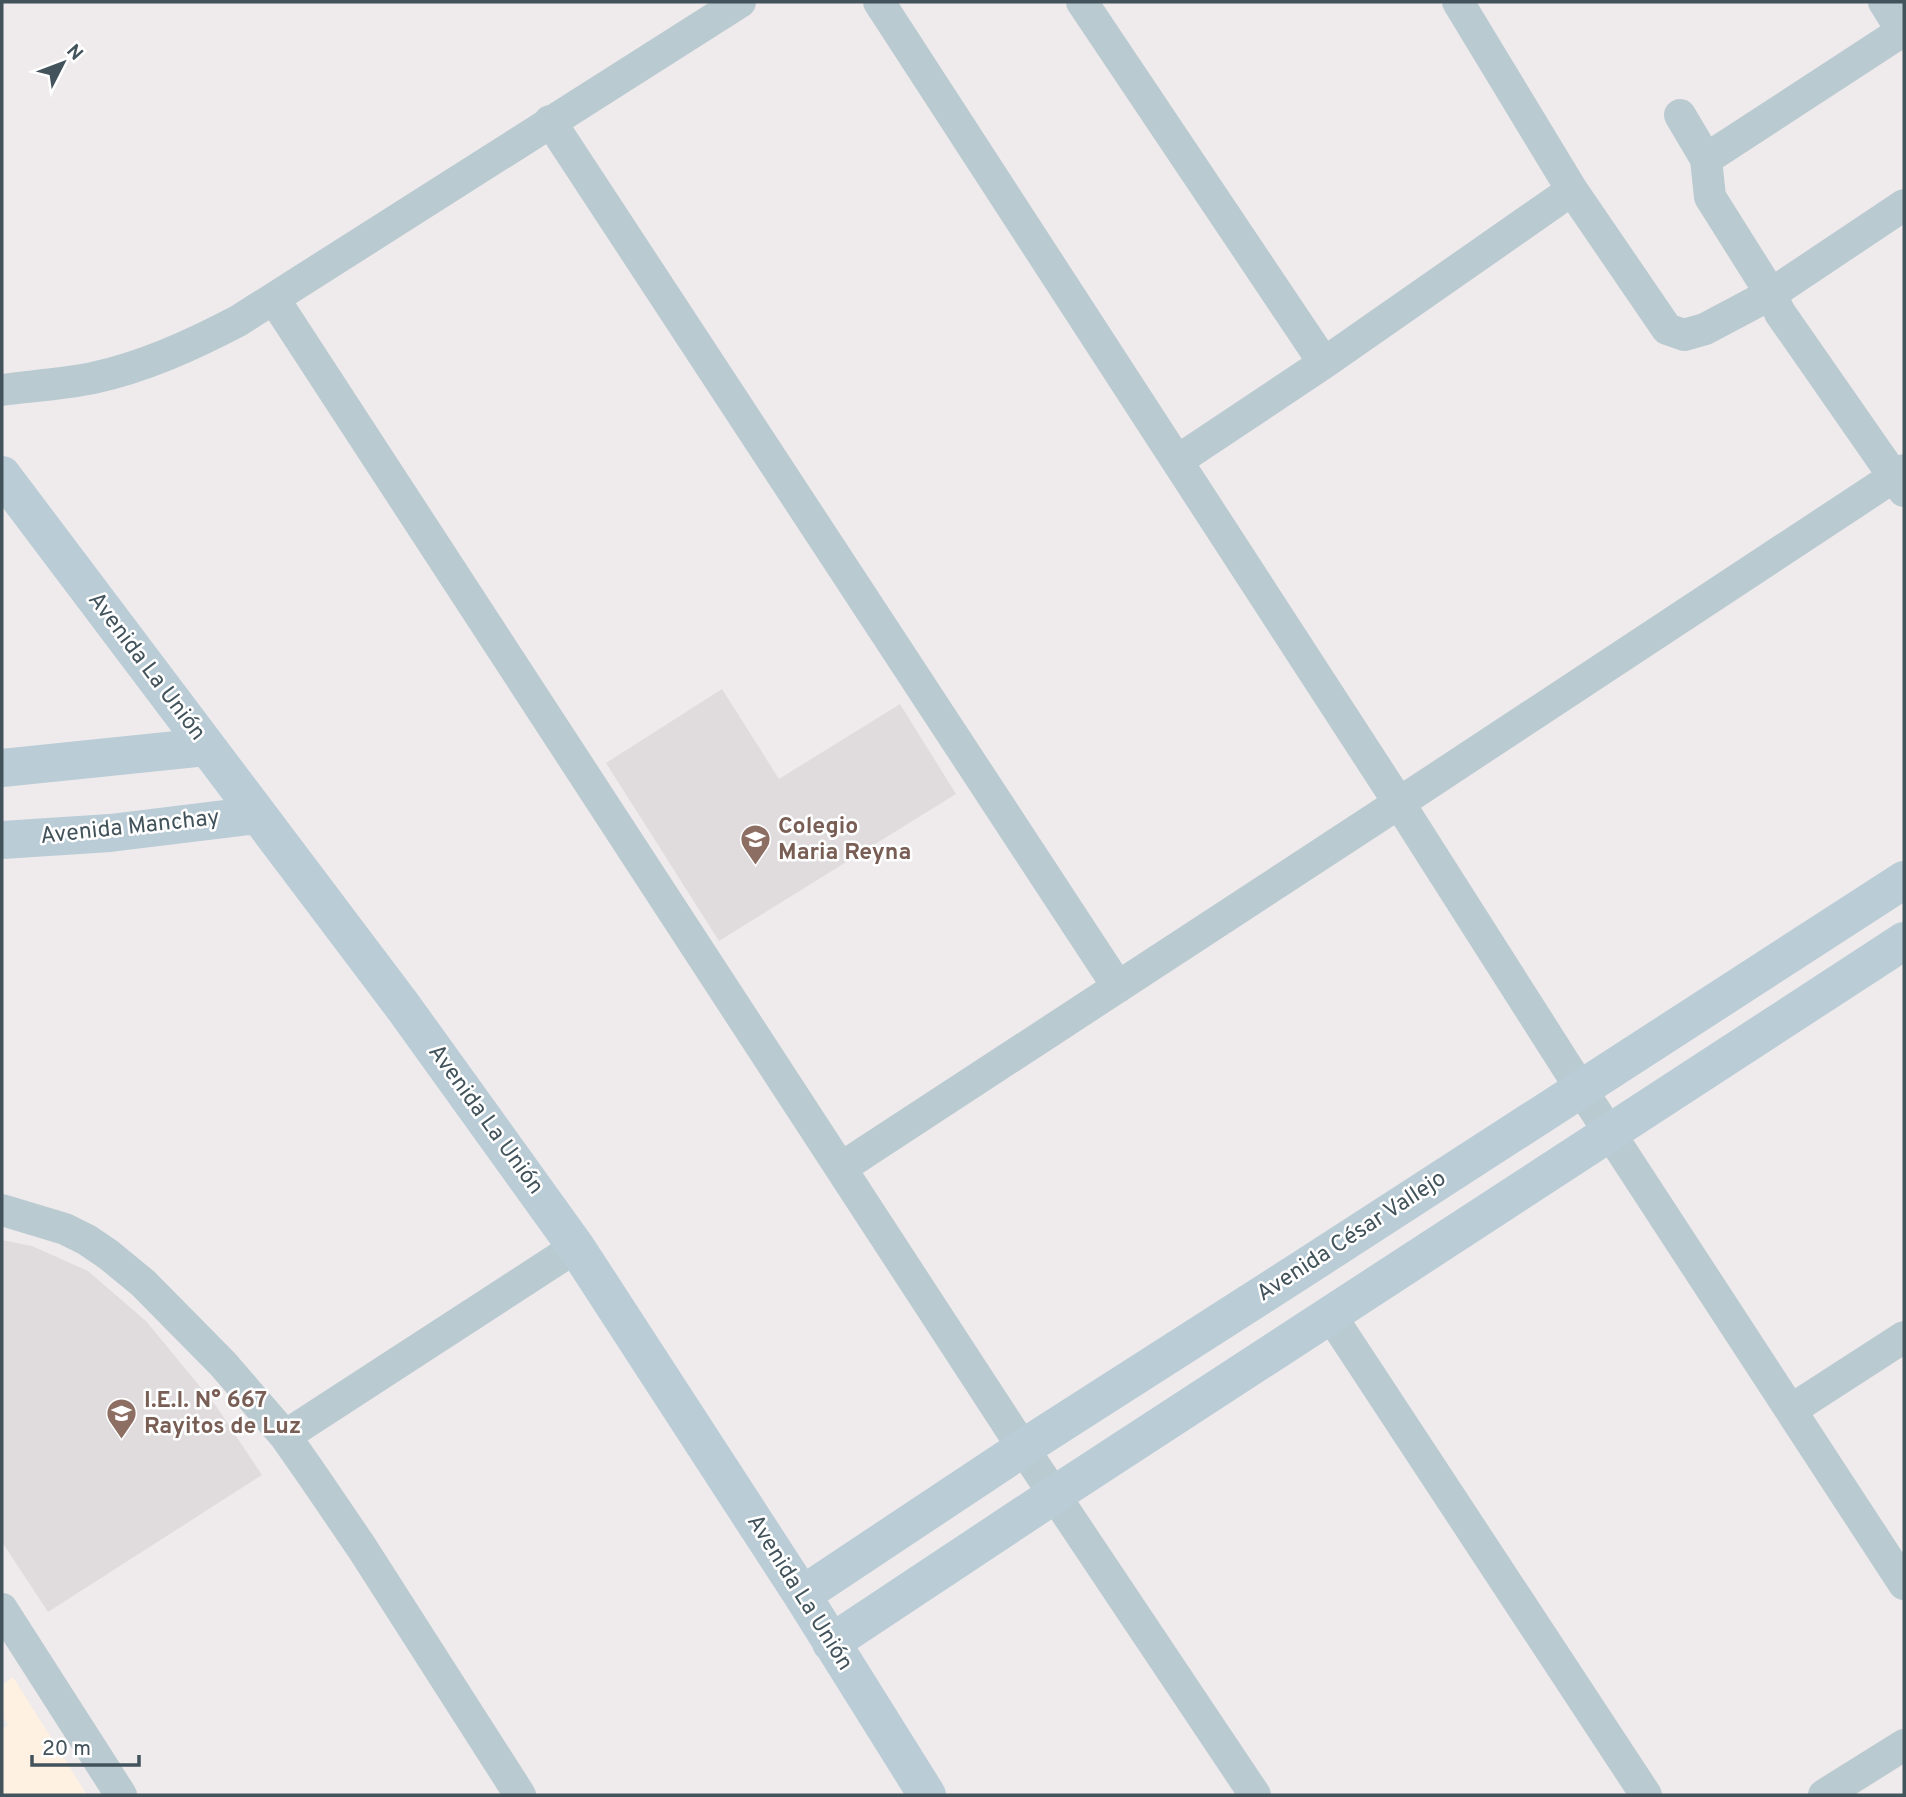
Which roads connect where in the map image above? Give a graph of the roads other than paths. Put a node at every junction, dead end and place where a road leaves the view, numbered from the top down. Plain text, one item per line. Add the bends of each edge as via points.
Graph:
1 (740, 2) edge
2 (879, 2) edge
3 (1082, 2) edge
4 (1458, 2) edge
5 (1884, 2) edge
6 (1904, 32) edge
7 (1680, 116) dead end
8 (550, 121) junction
9 (1706, 159) junction
10 (1572, 190) junction
11 (1904, 205) edge
12 (1771, 294) junction
13 (274, 299) junction
14 (1324, 363) junction
15 (2, 390) edge
16 (1177, 461) junction
17 (2, 475) edge
18 (1901, 479) edge
19 (206, 747) junction
20 (2, 768) edge
21 (1399, 803) junction
22 (257, 815) junction
23 (2, 840) edge
24 (1904, 880) edge
25 (1904, 941) edge
26 (1118, 987) junction
27 (1581, 1089) junction
28 (1610, 1134) junction
29 (841, 1168) junction
30 (2, 1210) edge
31 (576, 1247) junction
32 (1331, 1316) junction
33 (1904, 1337) edge
34 (1791, 1410) junction
35 (285, 1436) junction
36 (1023, 1448) junction
37 (1054, 1495) junction
38 (1904, 1584) edge
39 (802, 1595) junction
40 (2, 1609) edge
41 (831, 1643) junction
42 (1904, 1745) edge
43 (121, 1795) edge
44 (520, 1795) edge
45 (927, 1795) edge
46 (1255, 1795) edge
47 (1646, 1795) edge
48 (1825, 1795) edge

1 - 8 street
2 - 16 street
3 - 14 street
4 - 10 street
5 - 6 street
6 - 9 street
7 - 9 street
8 - 13 street
8 - 26 street
9 - 12 street via 1710,197
10 - 12 street via 1667,329 1684,335 1705,329
10 - 14 street
11 - 12 street
12 - 18 street via 1780,313
13 - 15 street via 163,357 91,378
13 - 29 street
14 - 16 street
16 - 21 street
17 - 19 street, Avenida La Unión
18 - 21 street
19 - 20 street
19 - 22 street, Avenida La Unión
21 - 26 street
21 - 27 street
22 - 23 street, Avenida Manchay via 110,833
22 - 31 street, Avenida La Unión via 404,1008
24 - 27 street, Avenida César Vallejo
25 - 28 street
26 - 29 street
27 - 28 street
27 - 36 street, Avenida César Vallejo
28 - 32 street
28 - 34 street
29 - 36 street
30 - 35 street via 65,1229 109,1255 223,1364
31 - 35 street
31 - 39 street, Avenida La Unión
32 - 37 street
32 - 47 street
33 - 34 street
34 - 38 street
35 - 44 street
36 - 37 street
36 - 39 street, Avenida César Vallejo
37 - 41 street
37 - 46 street
39 - 41 street, Avenida La Unión
40 - 43 street
41 - 45 street, Avenida La Unión
42 - 48 street

